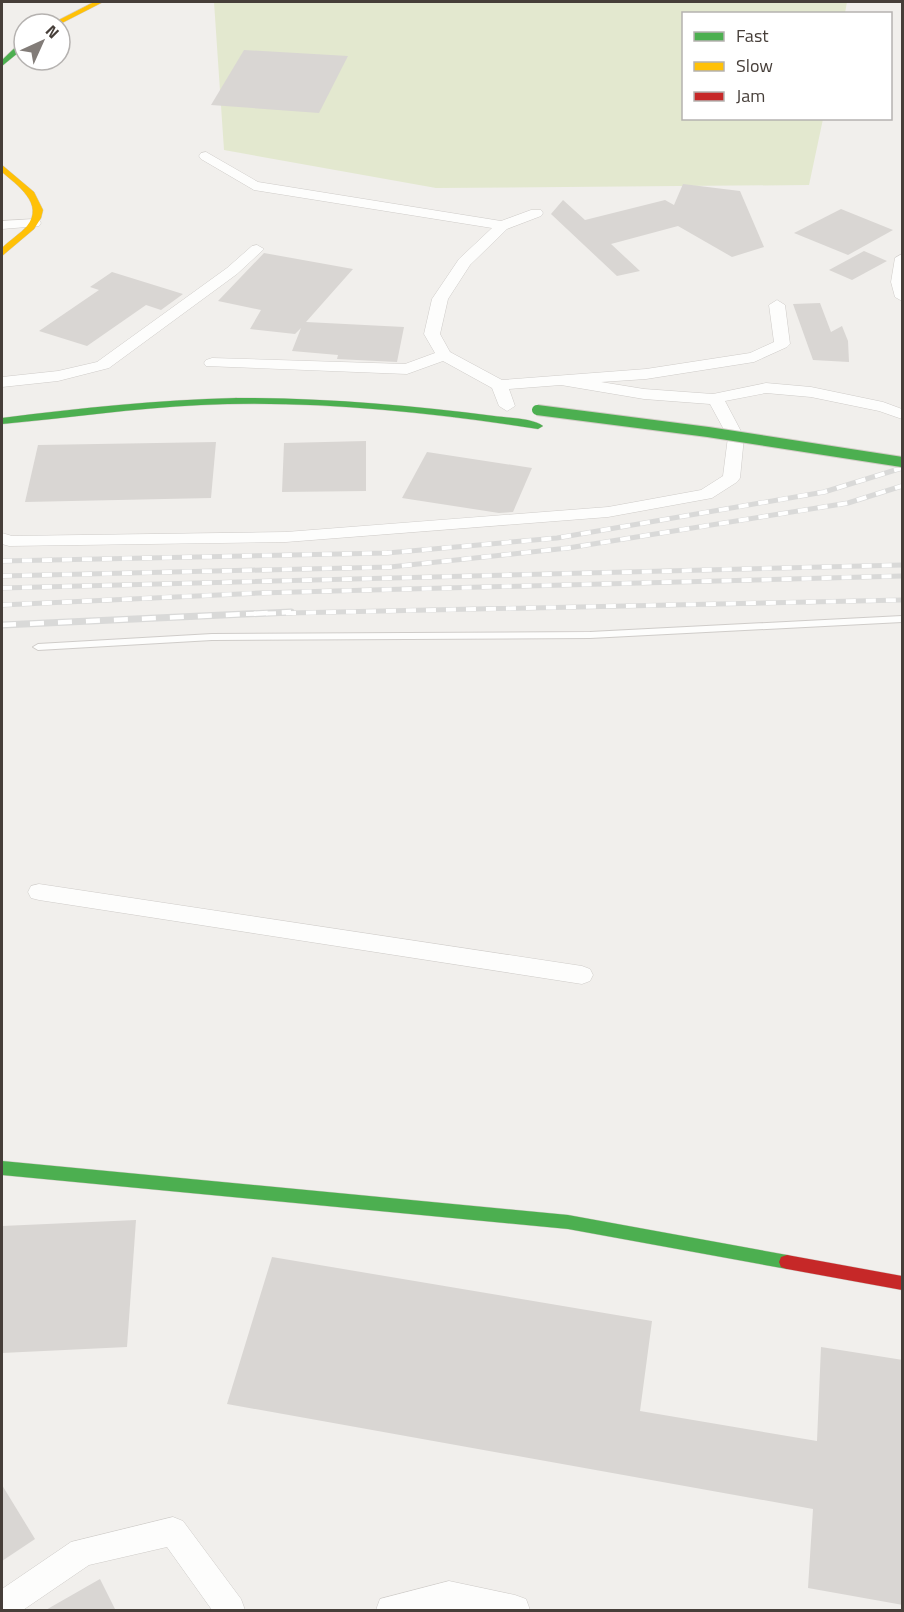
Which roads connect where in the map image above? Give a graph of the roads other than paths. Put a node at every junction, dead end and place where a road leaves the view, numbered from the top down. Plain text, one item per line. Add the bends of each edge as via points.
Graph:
1 (99, 2) edge
2 (72, 16) edge
3 (206, 156) dead end
4 (2, 168) edge
5 (536, 213) dead end
6 (34, 223) junction
7 (2, 225) edge
8 (502, 226) junction
9 (257, 249) dead end
10 (2, 253) edge
11 (903, 258) edge
12 (903, 297) edge
13 (777, 306) dead end
14 (444, 355) junction
15 (212, 363) dead end
16 (564, 381) junction
17 (2, 382) edge
18 (499, 385) junction
19 (268, 387) dead end
20 (324, 389) dead end
21 (346, 390) dead end
22 (67, 399) dead end
23 (716, 399) junction
24 (517, 407) joint
25 (903, 414) edge
26 (2, 421) edge
27 (544, 427) dead end
28 (715, 454) dead end
29 (750, 459) dead end
30 (903, 462) edge
31 (2, 538) edge
32 (903, 619) edge
33 (38, 647) dead end
34 (39, 892) dead end
35 (582, 975) dead end
36 (2, 1168) edge
37 (903, 1284) edge
38 (2, 1606) edge
39 (230, 1611) edge
40 (391, 1611) edge
41 (515, 1611) edge

1 - 2 main road
3 - 8 street via 254,186
4 - 6 main road via 38,199 40,211
5 - 8 street
6 - 7 street
6 - 10 main road
8 - 14 street via 464,262 440,299 432,334
9 - 17 street via 232,272 103,365 58,376
11 - 12 street via 898,282
13 - 16 street via 782,344 754,357 646,374
14 - 15 street via 407,369
14 - 18 street
16 - 18 street
16 - 23 street via 644,394
18 - 24 street
19 - 22 main road
20 - 21 main road
23 - 25 street via 766,388 811,392
23 - 31 street via 736,437 731,478 706,494 608,512 286,537 9,541
24 - 30 main road, bridge
26 - 27 main road via 146,405 288,402 415,409
28 - 29 main road
32 - 33 lane via 590,635 212,637
34 - 35 street
36 - 37 main road via 568,1222
38 - 39 street via 82,1552 173,1531
40 - 41 street via 449,1596

